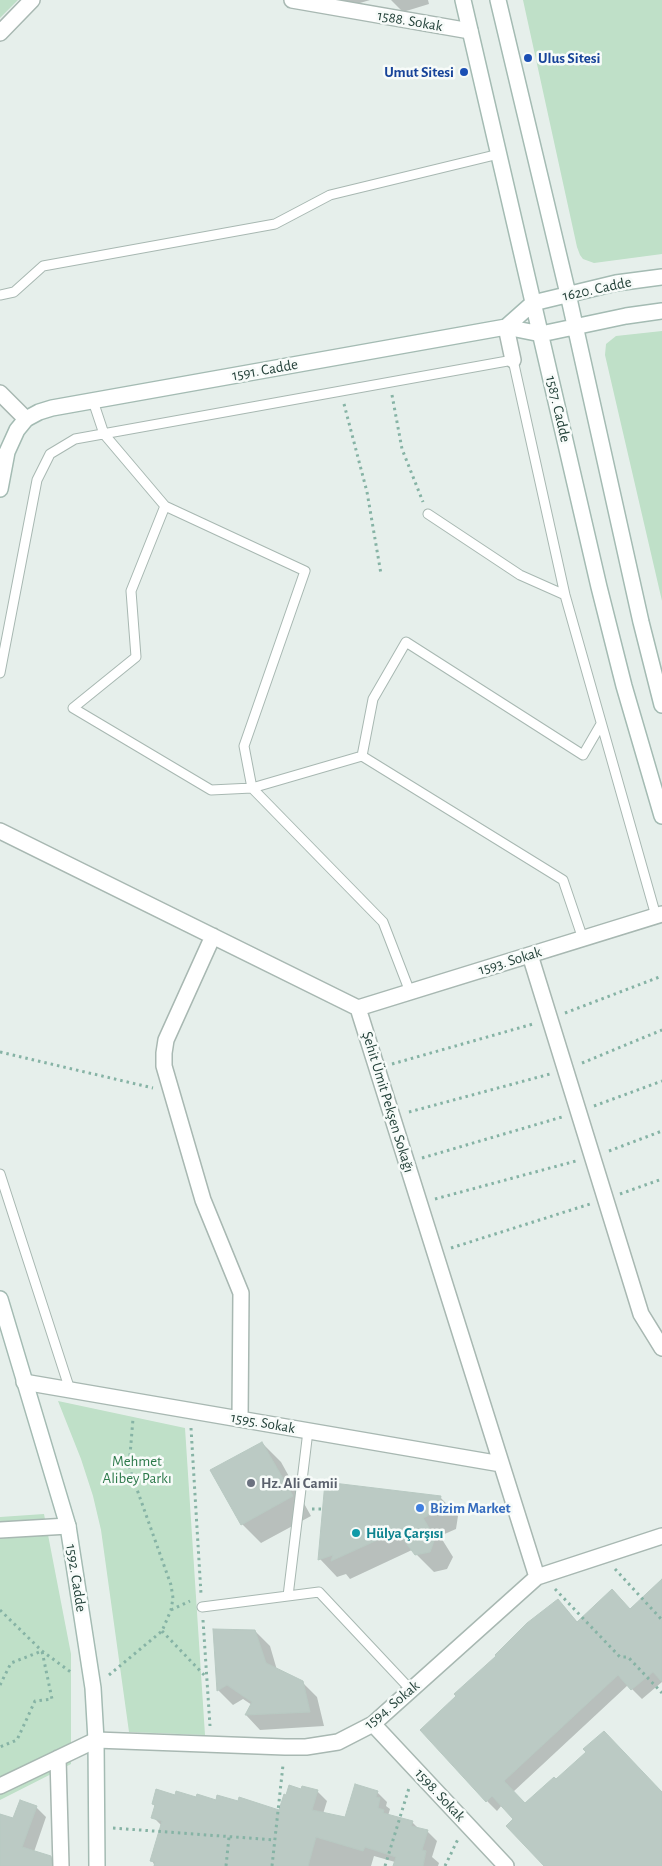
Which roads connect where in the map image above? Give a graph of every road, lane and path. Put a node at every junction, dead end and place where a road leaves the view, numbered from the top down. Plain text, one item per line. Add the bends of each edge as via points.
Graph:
1 (32, 0) edge
2 (292, 0) edge
3 (463, 0) edge
4 (498, 0) edge
5 (470, 31) junction
6 (0, 33) edge
7 (499, 154) junction
8 (662, 277) edge
9 (568, 294) junction
10 (0, 295) edge
11 (533, 303) junction
12 (662, 311) edge
13 (506, 327) junction
14 (575, 327) junction
15 (541, 334) junction
16 (513, 360) junction
17 (390, 382) junction
18 (340, 391) junction
19 (0, 393) edge
20 (93, 401) junction
21 (26, 419) junction
22 (104, 434) junction
23 (0, 489) edge
24 (165, 506) junction
25 (428, 514) joint
26 (381, 574) dead end
27 (564, 596) junction
28 (0, 673) edge
29 (662, 705) edge
30 (601, 724) junction
31 (362, 756) junction
32 (252, 788) junction
33 (662, 816) edge
34 (0, 831) edge
35 (659, 915) edge
36 (213, 936) junction
37 (582, 939) junction
38 (530, 955) junction
39 (662, 976) edge
40 (410, 992) junction
41 (358, 1008) junction
42 (550, 1019) junction
43 (662, 1030) edge
44 (0, 1052) edge
45 (377, 1069) junction
46 (565, 1070) junction
47 (662, 1081) edge
48 (172, 1093) junction
49 (578, 1112) junction
50 (392, 1117) junction
51 (662, 1131) edge
52 (592, 1157) junction
53 (407, 1162) junction
54 (0, 1174) edge
55 (662, 1179) edge
56 (605, 1199) junction
57 (420, 1203) junction
58 (435, 1253) junction
59 (0, 1299) edge
60 (662, 1348) edge
61 (24, 1382) junction
62 (70, 1390) junction
63 (134, 1401) junction
64 (190, 1410) junction
65 (240, 1419) junction
66 (308, 1430) junction
67 (501, 1464) junction
68 (68, 1526) junction
69 (0, 1530) edge
70 (662, 1536) edge
71 (602, 1556) junction
72 (540, 1576) junction
73 (288, 1596) junction
74 (202, 1607) junction
75 (0, 1610) edge
76 (662, 1620) edge
77 (162, 1631) junction
78 (42, 1651) junction
79 (207, 1677) junction
80 (0, 1685) edge
81 (93, 1688) junction
82 (411, 1690) junction
83 (662, 1693) edge
84 (374, 1724) junction
85 (96, 1740) junction
86 (211, 1744) junction
87 (0, 1747) edge
88 (285, 1747) junction
89 (58, 1758) junction
90 (415, 1768) junction
91 (0, 1786) edge
92 (465, 1822) junction
93 (97, 1827) junction
94 (229, 1837) junction
95 (275, 1840) junction
96 (61, 1866) edge
97 (97, 1866) edge
98 (226, 1866) edge
99 (272, 1866) edge
100 (385, 1866) edge
101 (445, 1866) edge
102 (506, 1866) edge

1 - 6 street
2 - 5 street, 1588. Sokak
3 - 5 street, 1587. Cadde
4 - 9 street
5 - 7 street, 1587. Cadde
7 - 10 lane via 330,195 276,224 43,266 14,292
7 - 11 street, 1587. Cadde
8 - 9 street, 1620. Cadde
9 - 11 street, 1620. Cadde
9 - 14 street
11 - 13 street
11 - 15 street, 1587. Cadde
12 - 14 street
13 - 15 street
13 - 16 street
13 - 20 street, 1591. Cadde
14 - 15 street
14 - 29 street
15 - 33 street, 1587. Cadde via 624,686
16 - 17 lane
16 - 27 lane
17 - 18 lane
17 - 25 path via 402,449
18 - 22 lane
18 - 26 path via 367,492
19 - 21 street
20 - 21 street, 1591. Cadde via 52,408
20 - 22 lane
21 - 23 street via 7,452
22 - 24 lane
22 - 28 lane via 75,439 50,454 37,480
24 - 32 lane via 304,571 244,746
24 - 32 lane via 131,591 136,657 72,708 211,790
25 - 27 lane via 520,575
27 - 30 lane
30 - 31 lane via 583,754 406,642 373,698
30 - 35 lane
31 - 32 lane
31 - 37 lane via 563,880
32 - 40 lane via 383,922
34 - 36 street
35 - 37 street, 1593. Sokak
36 - 41 street
36 - 48 street via 166,1040 164,1066
37 - 38 street, 1593. Sokak
38 - 40 street, 1593. Sokak
38 - 42 street
39 - 42 path
40 - 41 street, 1593. Sokak
41 - 45 street, Şehit Ümit Pekşen Sokağı
42 - 45 path
42 - 46 street
43 - 46 path
44 - 48 path
45 - 50 street, Şehit Ümit Pekşen Sokağı
46 - 49 street
46 - 50 path
47 - 49 path
48 - 65 street via 203,1200 241,1292
49 - 52 street
49 - 53 path
50 - 53 street, Şehit Ümit Pekşen Sokağı
51 - 52 path
52 - 56 street
52 - 57 path
53 - 57 street, Şehit Ümit Pekşen Sokağı
54 - 62 lane
55 - 56 path
56 - 58 path
56 - 60 street via 641,1314
57 - 58 street, Şehit Ümit Pekşen Sokağı
58 - 67 street, Şehit Ümit Pekşen Sokağı
59 - 61 street, 1592. Cadde
61 - 62 street, 1595. Sokak
61 - 68 street, 1592. Cadde
62 - 63 street, 1595. Sokak
63 - 64 street, 1595. Sokak
63 - 77 path via 129,1467 173,1598
64 - 65 street, 1595. Sokak
64 - 74 path
65 - 66 street, 1595. Sokak
66 - 67 street, 1595. Sokak
66 - 73 lane
67 - 72 street, Şehit Ümit Pekşen Sokağı
68 - 69 street
68 - 81 street, 1592. Cadde
70 - 71 street, 1594. Sokak
71 - 72 street, 1594. Sokak
71 - 76 path
72 - 82 street, 1594. Sokak
72 - 83 path via 620,1657 628,1657
73 - 74 lane
73 - 82 lane via 320,1592
74 - 79 path
75 - 78 path
77 - 79 path
77 - 81 path
78 - 80 path via 11,1663
78 - 81 path
78 - 87 path via 52,1699 35,1700 18,1740
79 - 86 path
81 - 85 street, 1592. Cadde
82 - 84 street, 1594. Sokak
84 - 88 street, 1594. Sokak via 338,1742
84 - 90 street, 1598. Sokak
85 - 86 street, 1594. Sokak
85 - 89 street, 1594. Sokak
85 - 93 street, 1592. Cadde
86 - 88 street, 1594. Sokak
88 - 95 path
89 - 91 street, 1594. Sokak
89 - 96 street
90 - 92 street, 1598. Sokak
90 - 100 path
92 - 101 path
92 - 102 street, 1598. Sokak
93 - 94 path
93 - 97 street, 1592. Cadde
94 - 95 path
94 - 98 path
95 - 99 path

